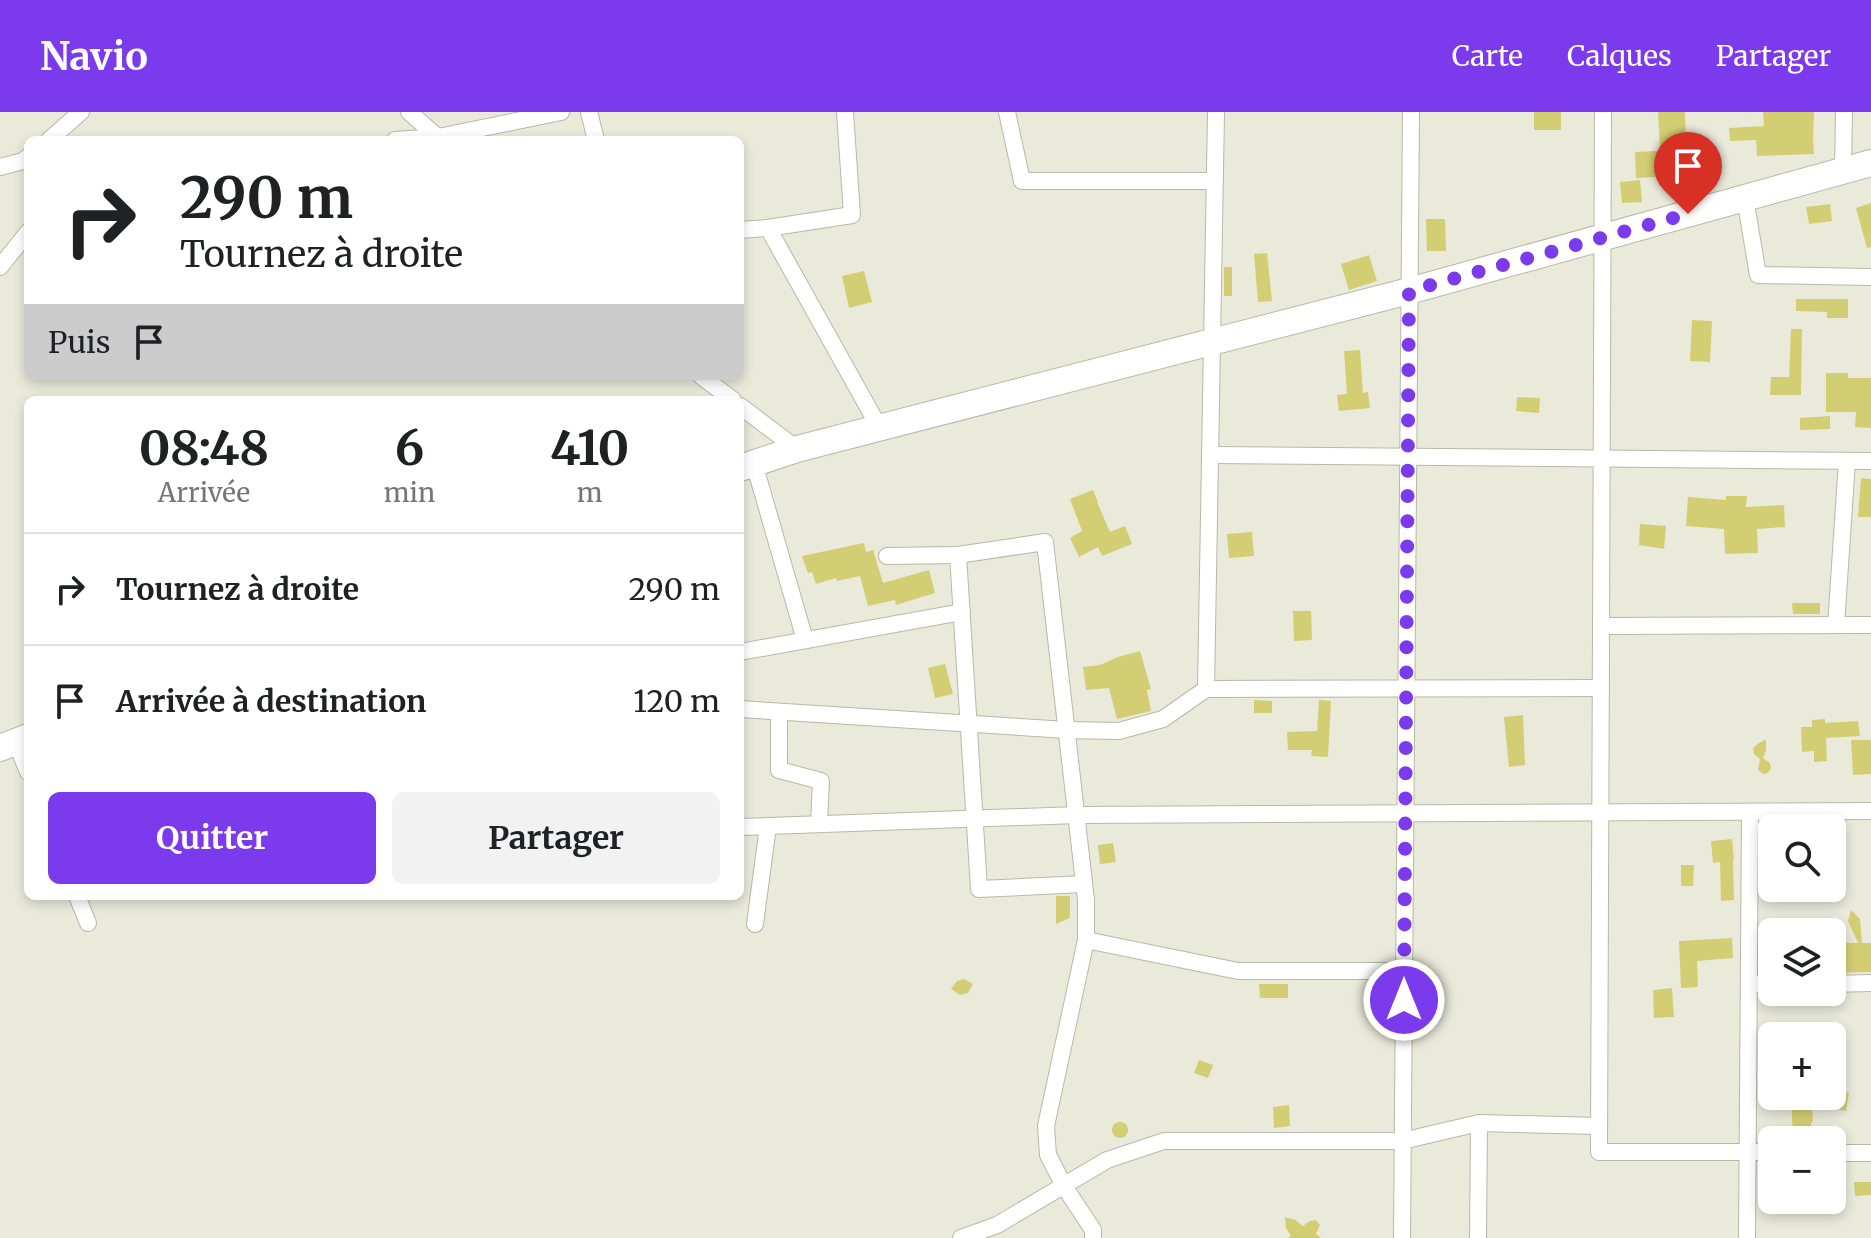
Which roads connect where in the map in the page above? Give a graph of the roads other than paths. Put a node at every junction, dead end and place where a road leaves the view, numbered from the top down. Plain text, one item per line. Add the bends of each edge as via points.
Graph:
1 (81, 112) edge
2 (409, 112) edge
3 (561, 112) edge
4 (589, 112) edge
5 (845, 112) edge
6 (1007, 112) edge
7 (1216, 112) edge
8 (1411, 112) edge
9 (1603, 112) edge
10 (1844, 112) edge
11 (54, 136) edge
12 (437, 136) edge
13 (453, 136) edge
14 (595, 136) edge
15 (24, 160) edge
16 (1871, 163) edge
17 (0, 170) edge
18 (24, 170) edge
19 (1843, 171) junction
20 (1215, 181) junction
21 (1745, 198) junction
22 (768, 228) junction
23 (744, 230) edge
24 (24, 237) edge
25 (1603, 237) junction
26 (0, 267) edge
27 (1871, 277) edge
28 (1409, 291) junction
29 (1212, 342) junction
30 (706, 380) edge
31 (728, 396) edge
32 (744, 409) edge
33 (879, 427) junction
34 (797, 449) junction
35 (1210, 455) junction
36 (1408, 456) junction
37 (1602, 458) junction
38 (1847, 461) junction
39 (1871, 461) edge
40 (747, 466) edge
41 (958, 555) junction
42 (887, 556) dead end
43 (962, 612) junction
44 (1836, 625) junction
45 (1871, 625) edge
46 (1601, 626) junction
47 (805, 640) junction
48 (744, 651) edge
49 (1601, 688) junction
50 (1206, 689) junction
51 (1406, 689) junction
52 (744, 709) edge
53 (779, 712) junction
54 (969, 723) junction
55 (1067, 730) junction
56 (15, 742) edge
57 (24, 763) edge
58 (1871, 811) edge
59 (1750, 812) junction
60 (1600, 813) junction
61 (1405, 814) junction
62 (1077, 815) junction
63 (975, 819) junction
64 (819, 824) junction
65 (768, 826) junction
66 (744, 827) edge
67 (1084, 884) junction
68 (79, 900) edge
69 (88, 923) dead end
70 (755, 924) dead end
71 (1086, 940) junction
72 (1404, 971) junction
73 (1871, 983) edge
74 (1749, 984) junction
75 (1758, 984) edge
76 (1846, 984) edge
77 (1479, 1123) junction
78 (1599, 1126) junction
79 (1402, 1141) junction
80 (1748, 1152) junction
81 (1758, 1152) edge
82 (1846, 1153) edge
83 (1871, 1153) edge
84 (1064, 1186) junction
85 (997, 1232) edge
86 (961, 1238) edge
87 (1093, 1238) edge
88 (1402, 1238) edge
89 (1478, 1238) edge
90 (1747, 1238) edge

1 - 11 street
2 - 12 street
3 - 13 street
4 - 14 street
5 - 22 street via 852,215
6 - 20 street via 1022,181
7 - 20 street
8 - 28 street
9 - 25 street
10 - 19 street
15 - 17 street
16 - 19 main road
17 - 18 street
19 - 21 main road
20 - 29 street
21 - 25 main road
21 - 27 street via 1758,275
22 - 23 street
22 - 33 street
24 - 26 street
25 - 28 main road
25 - 37 street
28 - 29 main road
28 - 36 street
29 - 33 main road
29 - 35 street
30 - 31 street
32 - 34 street
33 - 34 main road
34 - 40 main road
35 - 36 street
35 - 50 street
36 - 37 street
36 - 51 street
37 - 38 street
37 - 46 street
38 - 39 street
38 - 44 street
40 - 47 street
41 - 42 street
41 - 43 street
41 - 55 street via 1045,542
43 - 47 street
43 - 54 street
44 - 45 street
44 - 46 street
46 - 49 street
47 - 48 street
49 - 51 street
49 - 60 street
50 - 51 street
50 - 55 street via 1163,719 1119,731
51 - 61 street
52 - 53 street
53 - 54 street
53 - 64 street via 779,770 821,781
54 - 55 street
54 - 63 street
55 - 62 street
56 - 57 street
58 - 59 street
59 - 60 street
59 - 74 street
60 - 61 street
60 - 78 street
61 - 62 street
61 - 72 street
62 - 63 street
62 - 67 street
63 - 64 street
63 - 67 street via 979,889
64 - 65 street
65 - 66 street
65 - 70 street
67 - 71 street
68 - 69 street
71 - 72 street via 1238,971
71 - 84 street via 1046,1126 1048,1155
72 - 79 street
73 - 76 street
74 - 75 street
74 - 80 street
77 - 78 street
77 - 79 street
77 - 89 street
78 - 80 street via 1599,1152
79 - 84 street via 1164,1141 1107,1160
79 - 88 street
80 - 81 street
80 - 90 street
82 - 83 street
84 - 85 street
84 - 87 street
85 - 86 street

